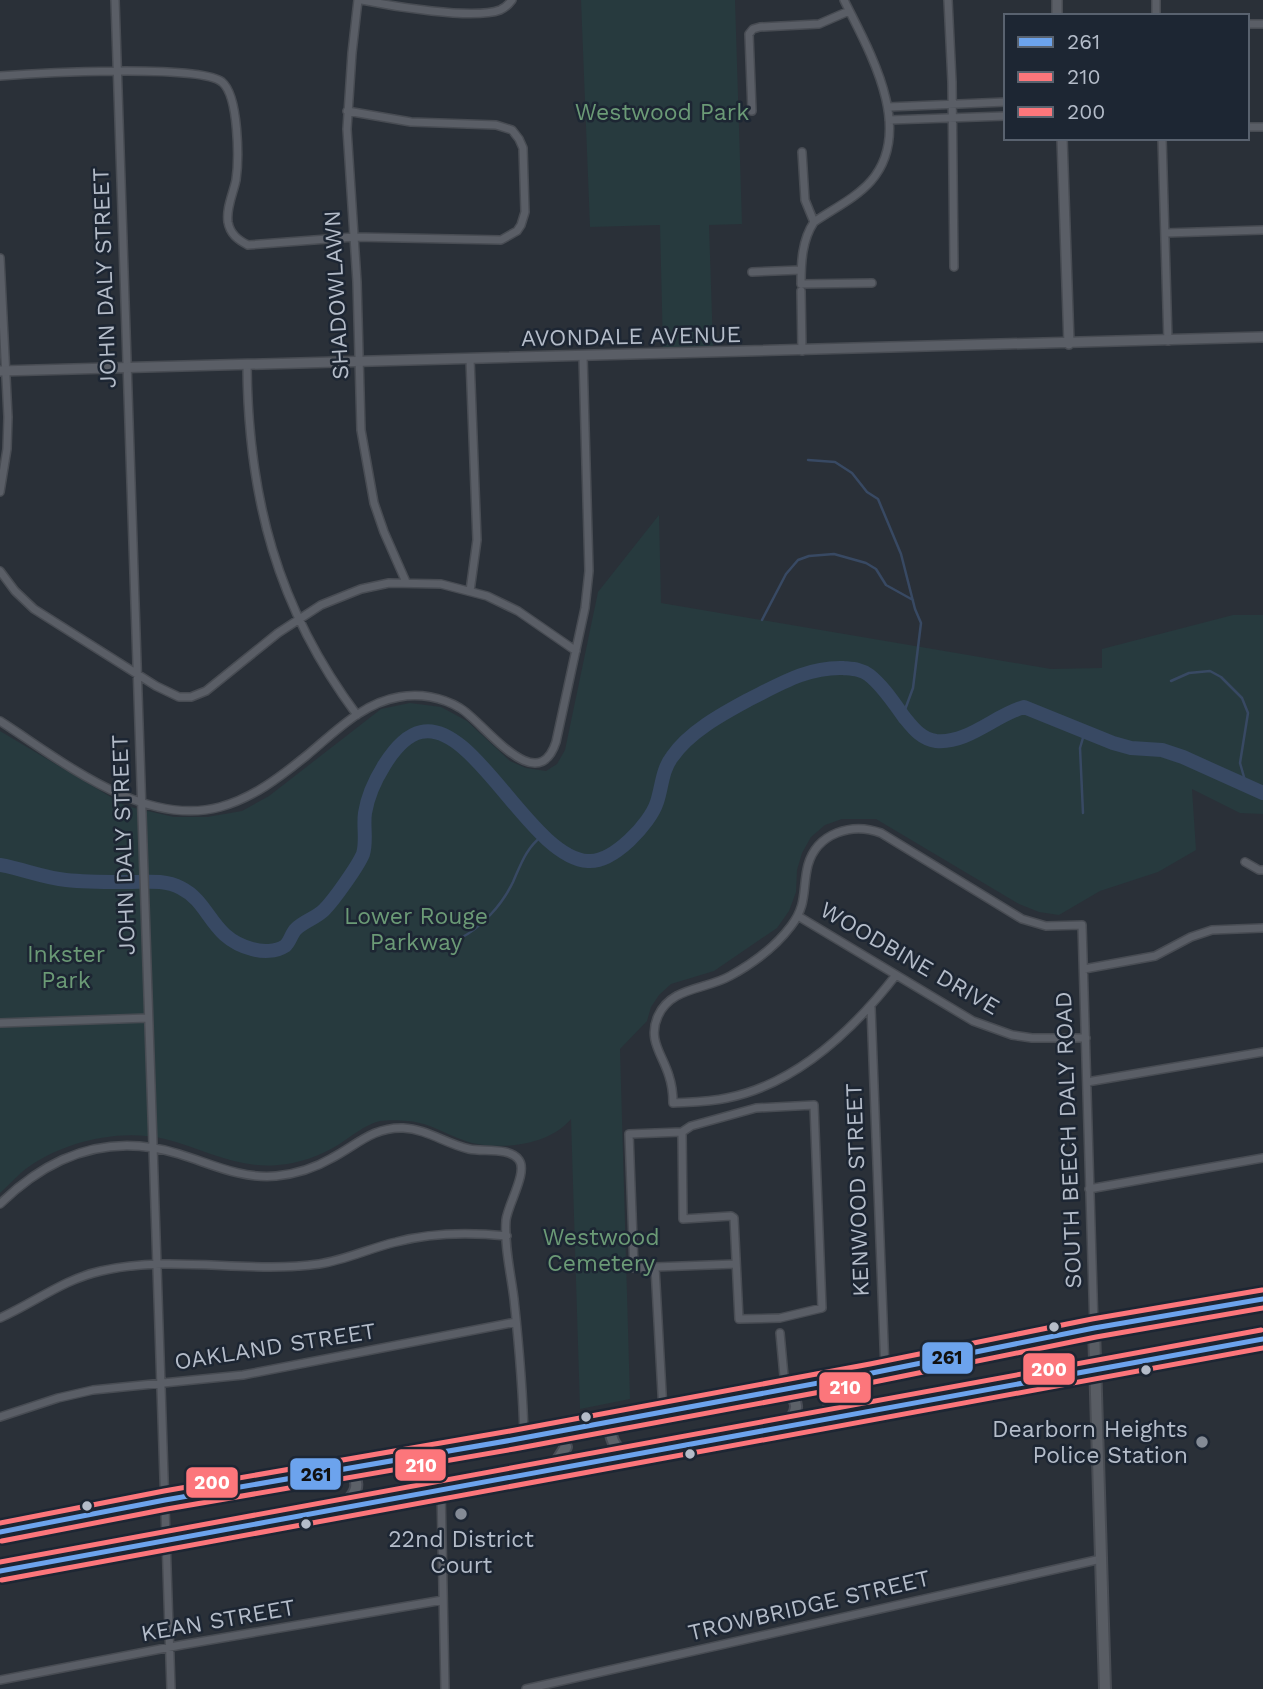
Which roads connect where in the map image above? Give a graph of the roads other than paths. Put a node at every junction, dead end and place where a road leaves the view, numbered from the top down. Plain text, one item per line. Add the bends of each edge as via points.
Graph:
1 (115, 0) edge
2 (360, 0) edge
3 (844, 0) edge
4 (948, 0) edge
5 (511, 2) edge
6 (849, 11) junction
7 (117, 72) junction
8 (0, 76) edge
9 (1004, 102) edge
10 (953, 104) junction
11 (888, 107) junction
12 (347, 111) junction
13 (752, 111) dead end
14 (1004, 116) edge
15 (953, 118) junction
16 (889, 120) junction
17 (1062, 140) edge
18 (1162, 140) edge
19 (802, 152) dead end
20 (814, 222) junction
21 (1263, 230) edge
22 (1165, 233) junction
23 (354, 237) junction
24 (0, 258) edge
25 (954, 268) dead end
26 (801, 270) junction
27 (752, 272) dead end
28 (872, 284) dead end
29 (801, 291) dead end
30 (1263, 337) edge
31 (1168, 341) junction
32 (1069, 344) junction
33 (802, 351) junction
34 (583, 356) junction
35 (470, 359) junction
36 (359, 361) junction
37 (247, 365) junction
38 (126, 368) junction
39 (3, 371) edge
40 (0, 492) edge
41 (0, 570) edge
42 (406, 582) junction
43 (470, 590) junction
44 (299, 618) junction
45 (576, 651) junction
46 (136, 673) junction
47 (357, 715) junction
48 (0, 722) edge
49 (141, 802) junction
50 (1245, 862) dead end
51 (1263, 870) edge
52 (798, 916) junction
53 (1263, 928) edge
54 (1084, 969) junction
55 (896, 975) junction
56 (870, 1007) junction
57 (148, 1018) junction
58 (0, 1023) edge
59 (1086, 1038) junction
60 (1263, 1052) edge
61 (1087, 1083) junction
62 (682, 1132) junction
63 (153, 1147) junction
64 (1263, 1158) edge
65 (1089, 1189) junction
66 (0, 1204) edge
67 (507, 1236) junction
68 (156, 1264) junction
69 (736, 1264) junction
70 (655, 1267) junction
71 (1263, 1299) edge
72 (0, 1318) edge
73 (516, 1322) junction
74 (1094, 1328) junction
75 (780, 1333) dead end
76 (1263, 1339) edge
77 (885, 1370) junction
78 (1096, 1371) junction
79 (832, 1380) junction
80 (160, 1384) junction
81 (785, 1387) junction
82 (663, 1411) junction
83 (0, 1417) edge
84 (828, 1418) junction
85 (608, 1421) junction
86 (787, 1426) junction
87 (551, 1432) junction
88 (524, 1437) junction
89 (625, 1455) junction
90 (416, 1456) junction
91 (340, 1469) junction
92 (552, 1469) junction
93 (440, 1489) junction
94 (420, 1493) junction
95 (165, 1500) junction
96 (344, 1507) junction
97 (0, 1532) edge
98 (166, 1542) junction
99 (1101, 1559) junction
100 (0, 1572) edge
101 (443, 1600) junction
102 (170, 1647) junction
103 (0, 1680) edge
104 (171, 1689) edge
105 (445, 1689) edge
106 (526, 1689) edge
107 (1105, 1689) edge

1 - 7 street, JOHN DALY STREET
2 - 5 street via 487,12
2 - 12 street, SHADOWLAWN
3 - 6 street
4 - 10 street
6 - 11 street via 877,66
6 - 13 street via 819,24 753,29 749,34
7 - 8 street
7 - 23 street via 206,75 226,86 237,150 228,220 239,240 259,245
7 - 38 street, JOHN DALY STREET
9 - 10 street
10 - 11 street
10 - 15 street
11 - 16 street
12 - 23 street, SHADOWLAWN
12 - 23 street via 411,122 502,125 519,139 523,160 523,219 508,238
14 - 15 street
15 - 16 street
15 - 25 street
16 - 20 street via 879,171 863,189
17 - 32 street
18 - 22 street
19 - 20 street via 805,200
20 - 26 street via 805,240
21 - 22 street
22 - 31 street
23 - 36 street, SHADOWLAWN
24 - 39 street
26 - 27 street
26 - 28 street via 801,284
29 - 33 street
30 - 31 street, AVONDALE AVENUE
31 - 32 street, AVONDALE AVENUE
32 - 33 street, AVONDALE AVENUE
33 - 34 street, AVONDALE AVENUE
34 - 35 street, AVONDALE AVENUE
34 - 45 street via 590,554
35 - 36 street, AVONDALE AVENUE
35 - 43 street via 477,540
36 - 37 street, AVONDALE AVENUE
36 - 42 street, SHADOWLAWN via 361,430 369,479 384,532
37 - 38 street, AVONDALE AVENUE
37 - 44 street via 258,498 274,557
38 - 39 street, AVONDALE AVENUE
38 - 46 street, JOHN DALY STREET
39 - 40 street via 8,431
41 - 46 street via 34,609
42 - 43 street
42 - 44 street via 349,593
43 - 45 street via 518,611
44 - 46 street via 197,696 174,695
44 - 47 street via 326,670
45 - 47 street via 554,748 539,762 520,760 466,712 434,697 395,697
46 - 49 street, JOHN DALY STREET
47 - 49 street via 278,778 231,803 187,811
48 - 49 street via 110,790
49 - 57 street, JOHN DALY STREET
50 - 51 street
52 - 54 street, SOUTH BEECH DALY ROAD via 815,850 836,832 859,828 881,833 1022,919 1046,926 1082,925
52 - 55 street, WOODBINE DRIVE
52 - 56 street via 778,940 743,967 716,983 679,994 662,1009 654,1040 670,1077 673,1103 727,1099 772,1082 824,1049
53 - 54 street via 1212,930 1155,956
54 - 59 street, SOUTH BEECH DALY ROAD
55 - 56 street
55 - 59 street, WOODBINE DRIVE via 992,1029 1032,1038
56 - 77 street, KENWOOD STREET
57 - 58 street
57 - 63 street, JOHN DALY STREET
59 - 61 street, SOUTH BEECH DALY ROAD
60 - 61 street
61 - 65 street, SOUTH BEECH DALY ROAD
62 - 69 street via 683,1219 734,1218
62 - 69 street via 756,1108 814,1105 822,1308 780,1318 739,1319
62 - 70 street via 629,1134 634,1268
63 - 66 street via 109,1146 72,1155 27,1179
63 - 67 street via 230,1172 275,1176 321,1164 386,1129 418,1130 468,1149 509,1153 520,1162 522,1171 507,1215
63 - 68 street, JOHN DALY STREET
64 - 65 street
65 - 74 street, SOUTH BEECH DALY ROAD
67 - 68 street via 429,1235 304,1265
67 - 73 street
68 - 72 street via 85,1275
68 - 80 street, JOHN DALY STREET
69 - 70 street
70 - 82 street
71 - 74 main road
73 - 80 street, OAKLAND STREET via 243,1375
73 - 88 street
74 - 77 main road
74 - 78 main road, SOUTH BEECH DALY ROAD
75 - 81 street
76 - 78 main road
77 - 79 main road
78 - 84 main road
78 - 99 main road, SOUTH BEECH DALY ROAD
79 - 81 main road
79 - 84 main road
80 - 83 street, OAKLAND STREET via 75,1394
80 - 95 street, JOHN DALY STREET
81 - 82 main road
81 - 86 main road via 796,1403 796,1413
82 - 85 main road
84 - 86 main road
85 - 87 main road
85 - 89 main road via 616,1449
86 - 89 main road
87 - 88 main road
87 - 92 main road via 566,1447
88 - 90 main road
89 - 92 main road
90 - 91 main road
90 - 94 main road via 408,1479
91 - 95 main road
91 - 96 main road via 354,1476 357,1484
92 - 93 main road
93 - 94 main road
93 - 101 street
94 - 96 main road
95 - 97 main road
95 - 98 street, JOHN DALY STREET
96 - 98 main road
98 - 100 main road
98 - 102 street, JOHN DALY STREET
99 - 106 street, TROWBRIDGE STREET
99 - 107 main road, SOUTH BEECH DALY ROAD
101 - 102 street, KEAN STREET
101 - 105 street
102 - 103 street, KEAN STREET
102 - 104 street, JOHN DALY STREET

